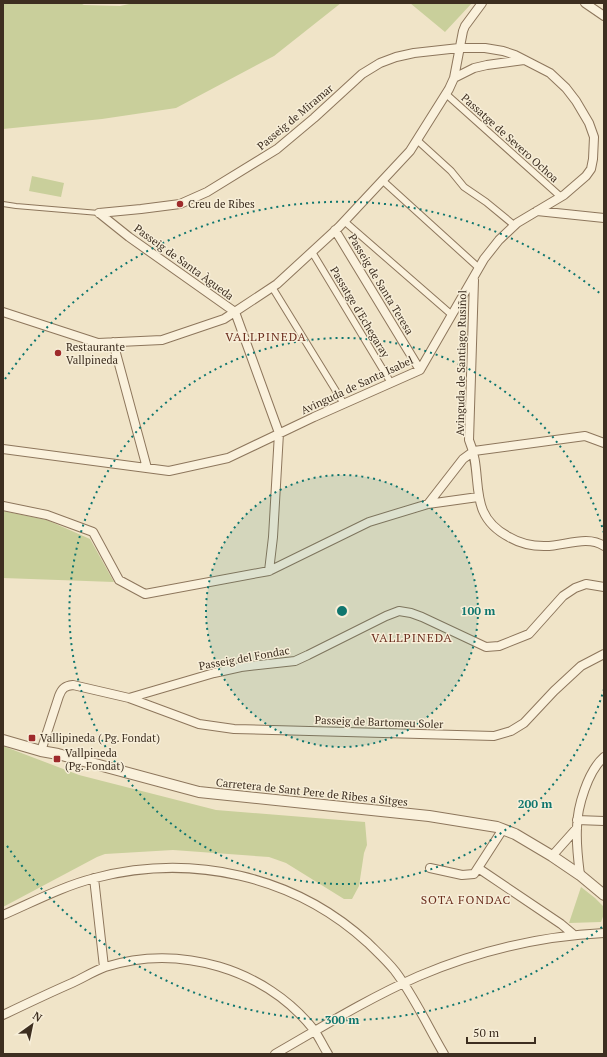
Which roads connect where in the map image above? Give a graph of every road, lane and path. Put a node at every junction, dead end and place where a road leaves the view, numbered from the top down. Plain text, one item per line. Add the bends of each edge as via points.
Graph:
1 (482, 3) edge
2 (585, 3) edge
3 (604, 16) edge
4 (459, 48) junction
5 (524, 60) junction
6 (454, 78) junction
7 (446, 94) junction
8 (417, 140) junction
9 (382, 180) junction
10 (562, 197) junction
11 (3, 204) edge
12 (537, 211) junction
13 (99, 213) junction
14 (604, 218) edge
15 (344, 221) junction
16 (514, 226) junction
17 (335, 230) junction
18 (312, 252) junction
19 (479, 268) junction
20 (474, 277) junction
21 (272, 287) junction
22 (3, 312) edge
23 (235, 312) junction
24 (452, 315) junction
25 (113, 342) junction
26 (420, 370) junction
27 (391, 383) junction
28 (344, 404) junction
29 (280, 433) junction
30 (604, 443) edge
31 (3, 449) edge
32 (474, 451) junction
33 (147, 468) junction
34 (478, 497) junction
35 (428, 504) junction
36 (3, 506) edge
37 (604, 546) edge
38 (270, 571) junction
39 (604, 587) edge
40 (604, 654) edge
41 (129, 698) junction
42 (3, 740) edge
43 (41, 751) junction
44 (604, 757) edge
45 (604, 820) edge
46 (577, 824) junction
47 (503, 829) junction
48 (552, 856) junction
49 (430, 868) dead end
50 (478, 868) junction
51 (580, 875) junction
52 (94, 878) junction
53 (604, 895) edge
54 (3, 915) edge
55 (604, 933) edge
56 (573, 934) junction
57 (104, 968) junction
58 (404, 984) junction
59 (3, 1015) edge
60 (315, 1032) junction
61 (275, 1054) edge
62 (328, 1054) edge
63 (444, 1054) edge

1 - 4 street via 465,26
2 - 3 street
4 - 5 street, Avinguda de Santa Isabel via 503,51
4 - 6 street
4 - 13 street, Passeig de Miramar via 414,53 380,63 362,74 278,149 207,192 180,204
5 - 6 street via 474,68
5 - 10 street, Avinguda de Santa Isabel via 550,73 566,88 589,123 594,137 590,169 581,181
6 - 7 street
7 - 8 street
7 - 10 street, Passatge de Severo Ochoa
8 - 9 street
8 - 16 street via 452,171 464,187
9 - 15 street
9 - 19 street
10 - 12 street, Avinguda de Santa Isabel
11 - 13 lane, Passeig de Miramar
12 - 14 street
12 - 16 street, Avinguda de Santa Isabel
13 - 23 street, Passeig de Santa Àgueda
15 - 17 street
15 - 24 street
16 - 19 street, Avinguda de Santa Isabel via 499,240
17 - 18 street
17 - 26 street, Passeig de Santa Teresa
18 - 21 street
18 - 27 street, Passatge d'Echegaray
19 - 20 street, Avinguda de Santa Isabel
20 - 24 street, Avinguda de Santa Isabel
20 - 32 street, Avinguda de Santiago Rusiñol via 469,440
21 - 23 street
21 - 28 street
22 - 25 street via 98,343
23 - 25 street via 224,319 162,340
23 - 29 street, Passeig de Santa Àgueda
24 - 26 street, Avinguda de Santa Isabel
25 - 33 street
26 - 27 street, Avinguda de Santa Isabel
27 - 28 street, Avinguda de Santa Isabel
28 - 29 street, Avinguda de Santa Isabel
29 - 33 street, Avinguda de Santa Isabel via 228,458 169,471
29 - 38 street, Passeig de Santa Àgueda
30 - 32 street via 585,436
31 - 33 street, Avinguda de Santa Isabel
32 - 34 street, Avinguda de Santiago Rusiñol
32 - 35 street via 463,459
34 - 35 street
34 - 37 street, Avinguda de Santiago Rusiñol via 486,518 496,530 519,541 546,547 582,541
35 - 38 street via 369,522
36 - 38 street via 48,515 93,532 119,580 145,594
39 - 41 street, Passeig del Fondac via 586,584 575,588 563,596 529,634 499,646 486,647 422,617 399,611 295,661 214,673
40 - 41 street, Passeig de Bartomeu Soler via 581,666 524,723 511,731 494,736 234,729 199,724
41 - 43 street, Passeig del Fondac via 73,685 67,686 61,690
42 - 43 street, Carretera de Sant Pere de Ribes a Sitges
43 - 47 street, Carretera de Sant Pere de Ribes a Sitges via 199,792 429,816
44 - 46 street via 586,783
45 - 46 street
46 - 48 street
46 - 51 street
47 - 48 street, Carretera de Sant Pere de Ribes a Sitges
47 - 50 street
48 - 51 street, Carretera de Sant Pere de Ribes a Sitges
49 - 50 street via 462,875 472,875
50 - 56 street
51 - 53 street, Carretera de Sant Pere de Ribes a Sitges
52 - 54 street via 69,886
52 - 57 street
52 - 58 street via 128,870 188,867 227,872 270,884 310,902 344,923 376,951
55 - 56 street
56 - 58 street via 504,947 452,963
57 - 59 street
57 - 60 street via 130,961 168,958 217,966 239,973 270,991 303,1018
58 - 60 street
58 - 63 street
60 - 61 street
60 - 62 street

